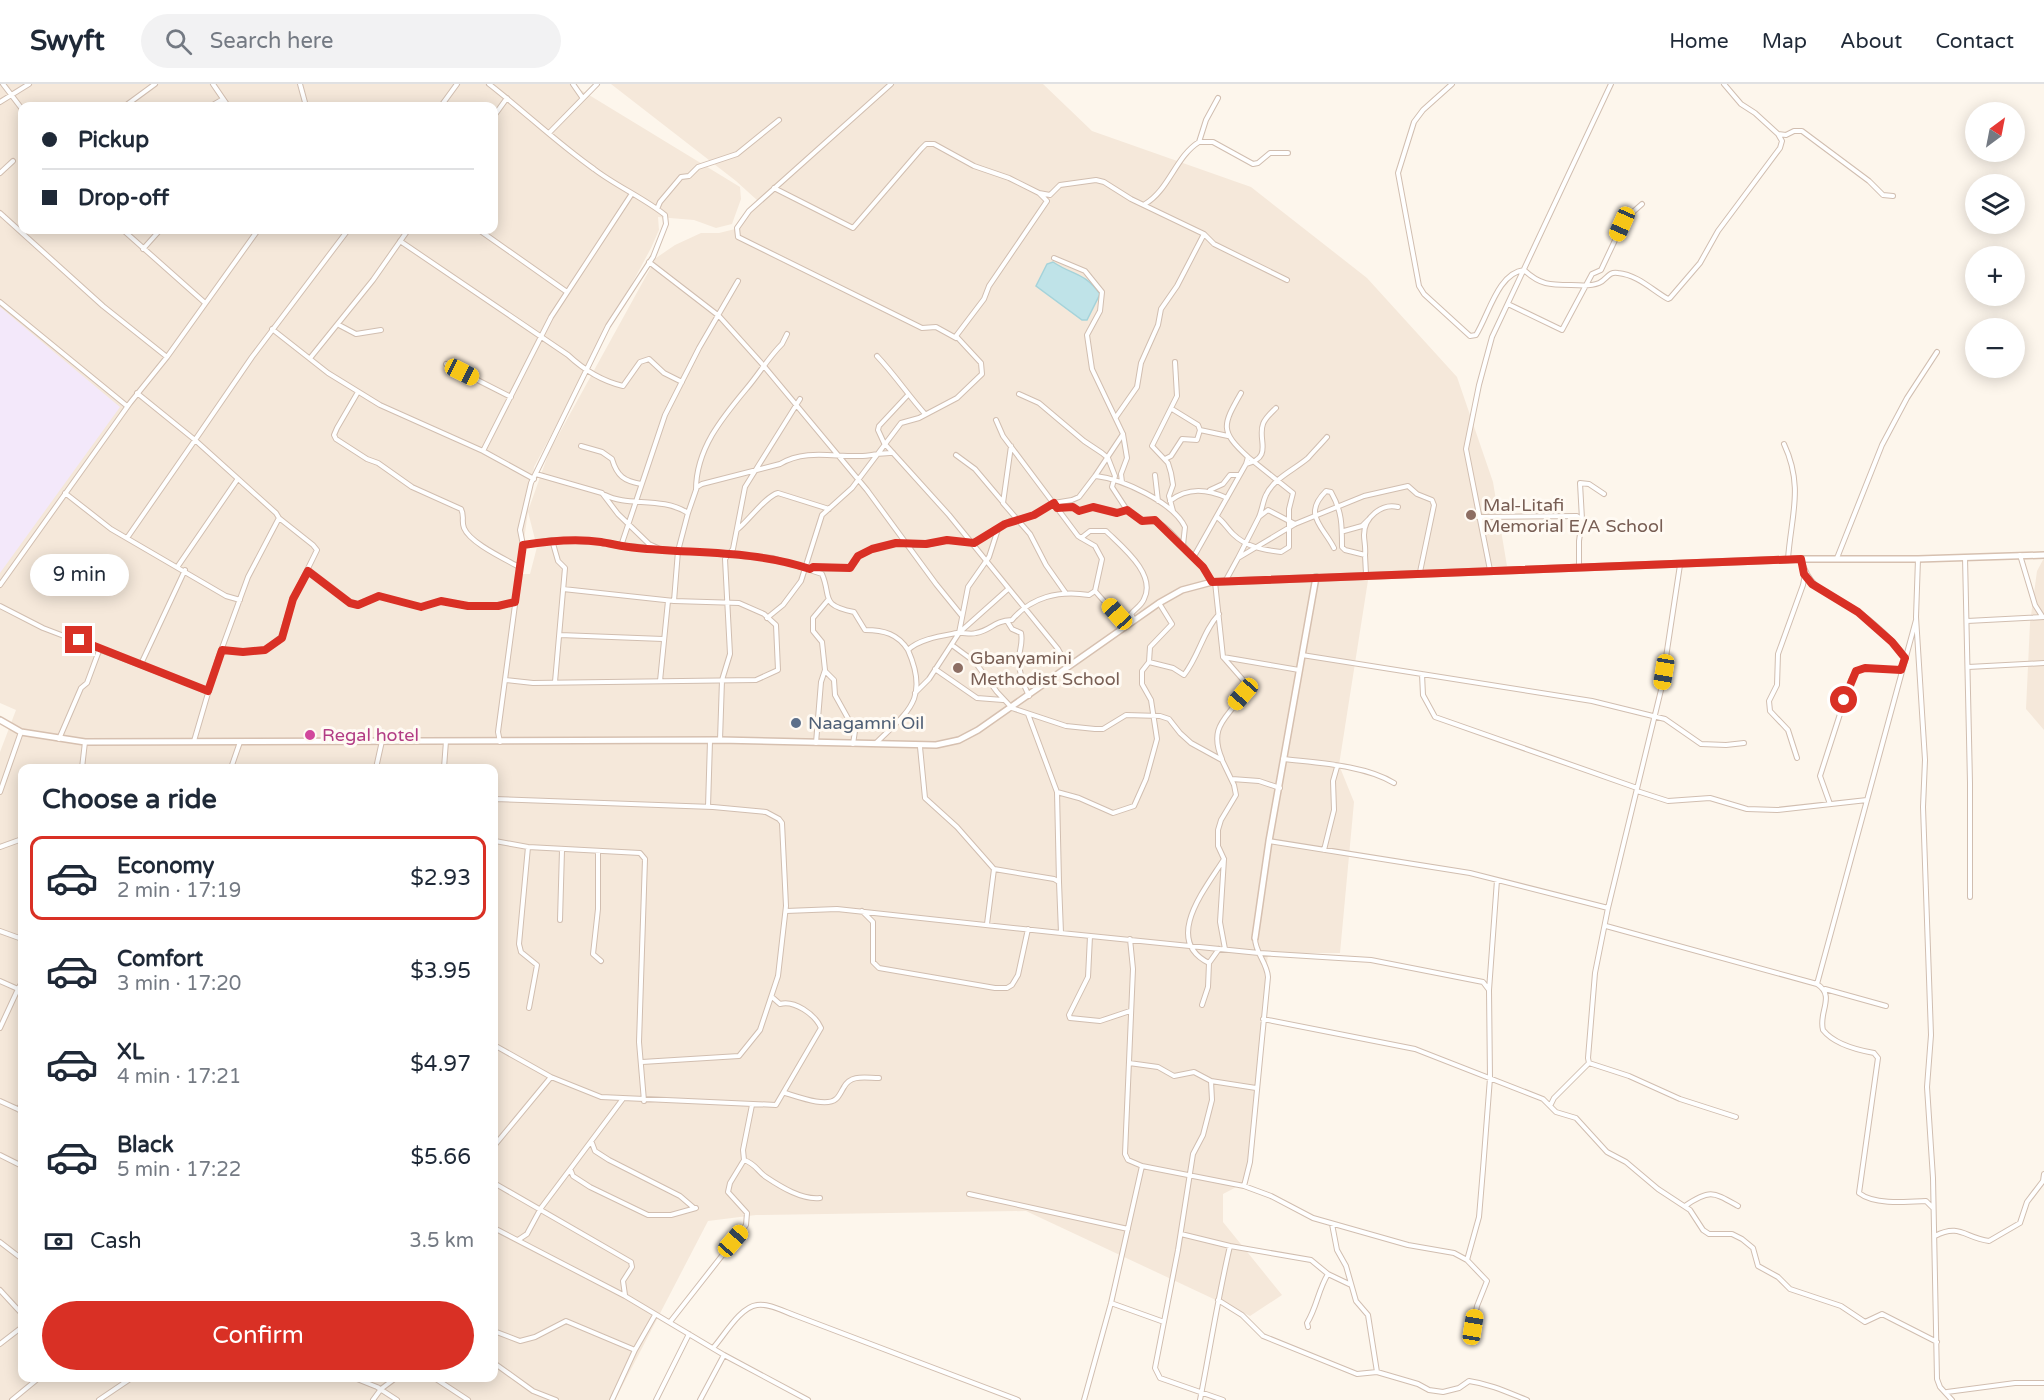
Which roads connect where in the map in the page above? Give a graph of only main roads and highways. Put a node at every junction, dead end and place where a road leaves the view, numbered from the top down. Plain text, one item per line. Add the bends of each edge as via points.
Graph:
1 (2044, 555) edge
2 (1316, 577) junction
3 (0, 720) edge
4 (1255, 938) road end

1 - 2 main road via 1801,559
2 - 3 main road via 1213,581 1182,590 960,740 920,747 720,740 85,742 21,732
2 - 4 main road

